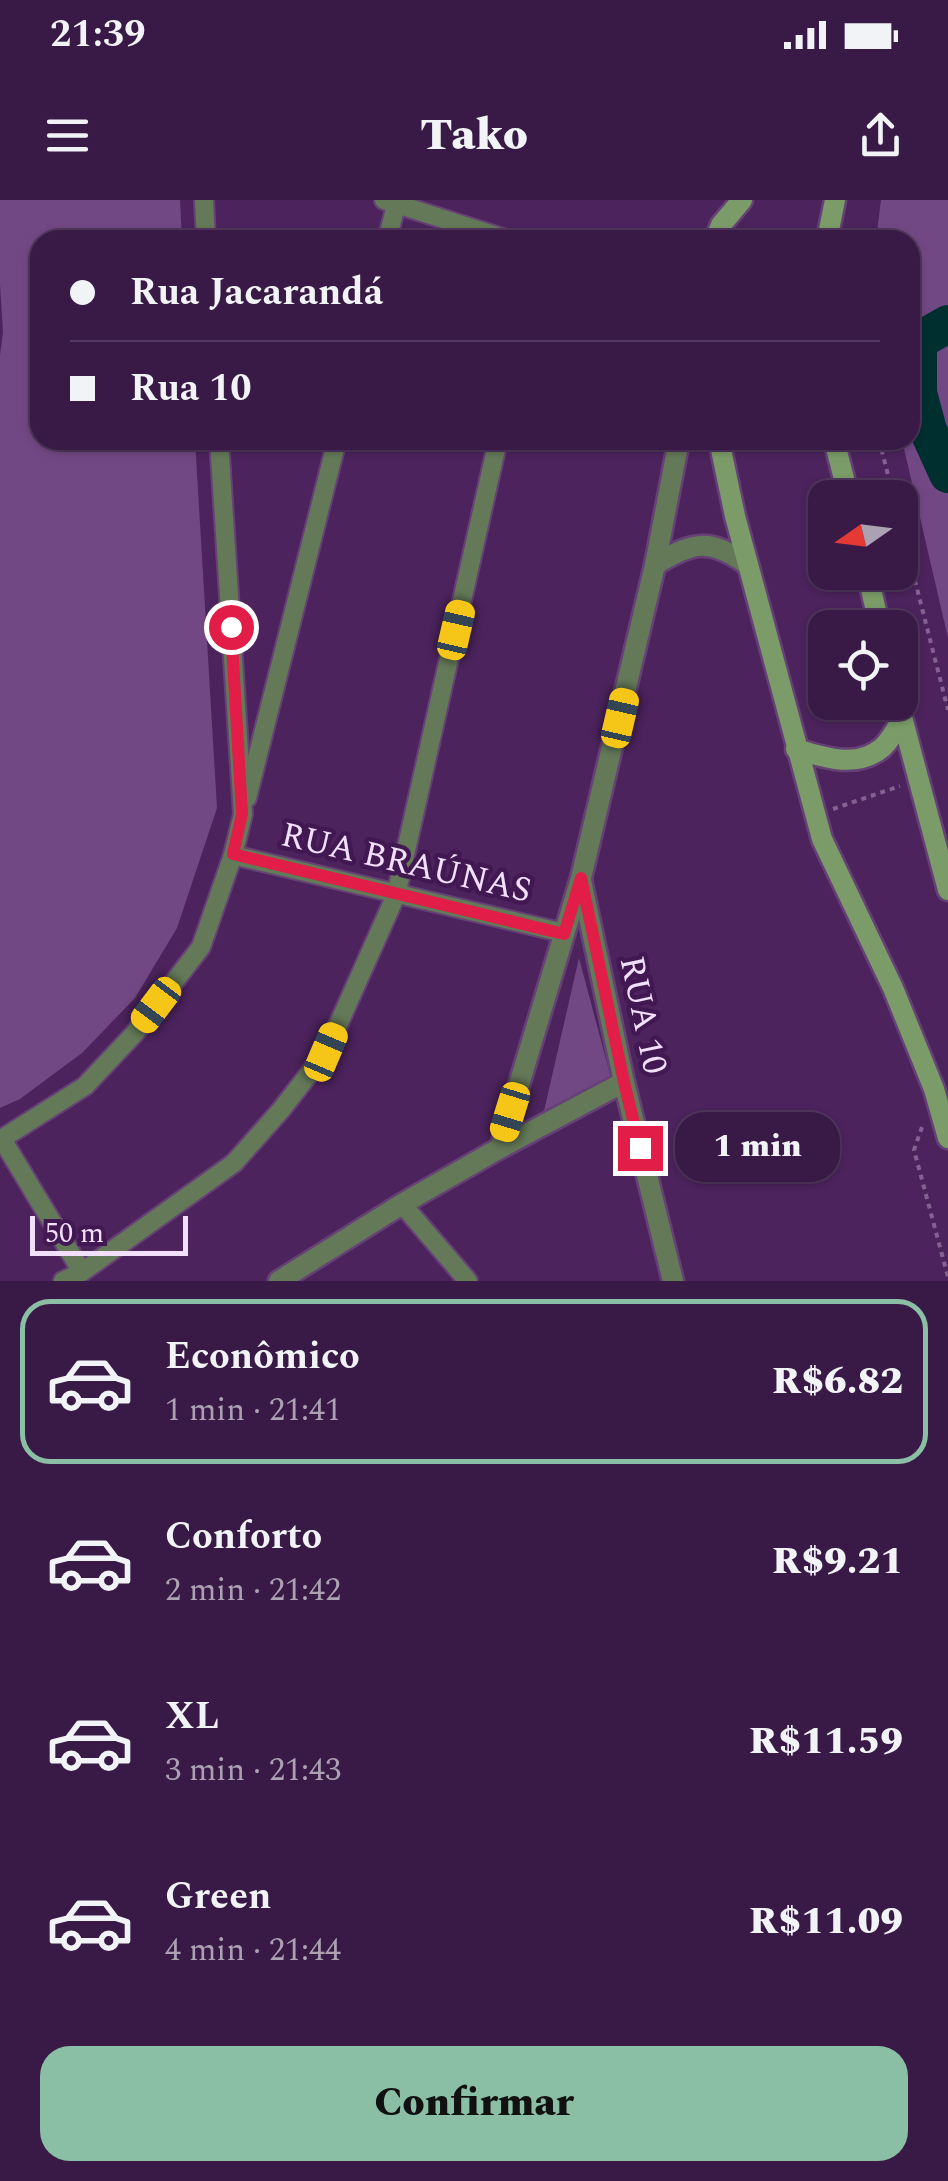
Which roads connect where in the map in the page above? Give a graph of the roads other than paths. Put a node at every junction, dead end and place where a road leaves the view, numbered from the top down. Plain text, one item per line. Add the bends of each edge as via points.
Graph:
1 (204, 200) edge
2 (742, 200) edge
3 (836, 200) edge
4 (390, 201) edge
5 (206, 230) edge
6 (388, 230) edge
7 (478, 230) edge
8 (719, 230) edge
9 (829, 230) edge
10 (220, 450) edge
11 (334, 450) edge
12 (496, 450) edge
13 (677, 450) edge
14 (720, 450) edge
15 (836, 450) edge
16 (844, 480) edge
17 (655, 565) junction
18 (748, 566) junction
19 (896, 720) edge
20 (902, 720) edge
21 (796, 749) junction
22 (242, 814) junction
23 (233, 854) junction
24 (581, 878) junction
25 (948, 890) edge
26 (396, 895) junction
27 (564, 934) junction
28 (624, 1082) junction
29 (948, 1138) edge
30 (1, 1139) edge
31 (500, 1148) junction
32 (402, 1204) junction
33 (82, 1272) junction
34 (63, 1281) edge
35 (279, 1281) edge
36 (468, 1281) edge
37 (673, 1281) edge

1 - 5 street
2 - 8 main road
3 - 9 main road
4 - 6 street
4 - 7 street
10 - 22 street
11 - 22 street
12 - 26 street
13 - 17 street
14 - 18 main road
15 - 16 main road
17 - 18 street via 688,546 706,544
17 - 24 street
18 - 21 main road
19 - 21 main road via 886,744 870,756 834,762
20 - 25 main road
21 - 29 main road via 822,839 893,988
22 - 23 street
23 - 26 street, RUA BRAÚNAS
23 - 30 street via 201,947 134,1034 84,1086
24 - 27 street
24 - 28 street, RUA 10
26 - 27 street, RUA BRAÚNAS
26 - 33 street via 326,1052 281,1110 234,1162
27 - 31 street
28 - 31 street
28 - 37 street, RUA 10
30 - 33 street
31 - 32 street
32 - 35 street
32 - 36 street
33 - 34 street

